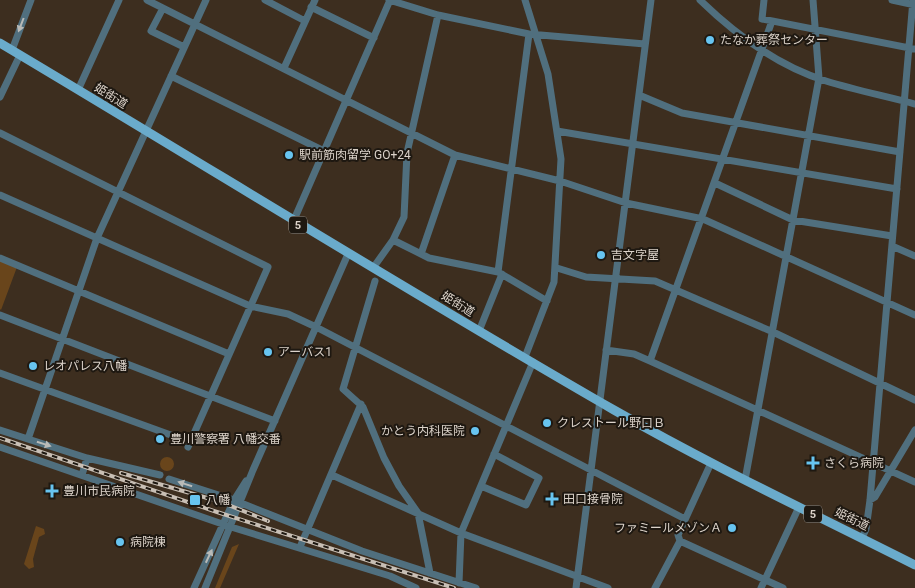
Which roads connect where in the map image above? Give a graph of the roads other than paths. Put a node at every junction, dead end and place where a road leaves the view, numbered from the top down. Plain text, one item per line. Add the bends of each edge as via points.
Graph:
1 (31, 0) edge
2 (119, 0) edge
3 (147, 0) edge
4 (206, 0) edge
5 (265, 0) edge
6 (390, 0) edge
7 (525, 0) edge
8 (651, 0) edge
9 (700, 0) edge
10 (764, 0) edge
11 (813, 0) edge
12 (892, 0) edge
13 (914, 3) edge
14 (313, 4) edge
15 (163, 8) junction
16 (438, 15) junction
17 (305, 21) junction
18 (772, 21) junction
19 (194, 23) junction
20 (816, 30) junction
21 (529, 34) junction
22 (537, 36) junction
23 (374, 38) junction
24 (0, 43) edge
25 (645, 44) junction
26 (184, 47) junction
27 (912, 49) edge
28 (761, 50) junction
29 (16, 52) junction
30 (284, 68) junction
31 (171, 76) junction
32 (819, 78) junction
33 (78, 90) junction
34 (639, 95) junction
35 (0, 96) edge
36 (347, 100) junction
37 (904, 102) junction
38 (915, 104) edge
39 (737, 123) junction
40 (144, 131) junction
41 (557, 131) junction
42 (412, 132) junction
43 (0, 133) edge
44 (809, 134) junction
45 (633, 144) junction
46 (324, 151) junction
47 (900, 152) junction
48 (455, 155) junction
49 (723, 159) junction
50 (512, 169) junction
51 (801, 173) junction
52 (560, 181) junction
53 (715, 183) junction
54 (897, 189) junction
55 (118, 190) junction
56 (0, 195) edge
57 (626, 203) junction
58 (703, 219) junction
59 (793, 220) junction
60 (293, 222) junction
61 (892, 236) junction
62 (97, 238) junction
63 (393, 240) junction
64 (892, 246) junction
65 (348, 254) junction
66 (421, 254) junction
67 (915, 256) edge
68 (0, 258) edge
69 (785, 258) junction
70 (373, 268) junction
71 (557, 268) junction
72 (500, 273) junction
73 (617, 280) junction
74 (375, 281) dead end
75 (80, 290) junction
76 (676, 290) junction
77 (547, 301) junction
78 (887, 302) junction
79 (250, 306) junction
80 (0, 315) edge
81 (915, 315) edge
82 (316, 327) junction
83 (479, 331) junction
84 (773, 332) junction
85 (62, 339) junction
86 (355, 348) junction
87 (606, 350) junction
88 (229, 354) junction
89 (529, 360) junction
90 (650, 361) junction
91 (0, 373) edge
92 (880, 383) junction
93 (46, 390) junction
94 (210, 396) junction
95 (915, 400) edge
96 (600, 402) junction
97 (361, 404) junction
98 (758, 409) junction
99 (274, 421) junction
100 (506, 424) junction
101 (0, 430) edge
102 (915, 430) edge
103 (28, 439) junction
104 (0, 447) edge
105 (494, 454) junction
106 (87, 458) junction
107 (873, 462) junction
108 (711, 464) junction
109 (591, 469) junction
110 (890, 470) junction
111 (82, 475) junction
112 (332, 475) junction
113 (160, 476) dead end
114 (169, 479) dead end
115 (745, 480) junction
116 (915, 482) edge
117 (481, 486) junction
118 (870, 500) junction
119 (238, 502) junction
120 (799, 507) junction
121 (418, 513) junction
122 (685, 519) junction
123 (224, 524) junction
124 (231, 527) junction
125 (307, 531) junction
126 (461, 533) junction
127 (862, 538) junction
128 (680, 541) junction
129 (300, 547) junction
130 (915, 565) edge
131 (430, 573) junction
132 (577, 576) junction
133 (765, 579) junction
134 (459, 583) junction
135 (194, 588) edge
136 (204, 588) edge
137 (416, 588) edge
138 (476, 588) edge
139 (576, 588) edge
140 (608, 588) edge
141 (655, 588) edge
142 (761, 588) edge
143 (783, 588) edge

1 -> 29 street
2 - 33 street
3 - 15 street
4 - 19 street
5 - 17 street
6 - 16 street
6 - 23 street
7 - 22 street
8 - 25 street
9 - 28 street
10 - 18 street via 762,19
11 - 20 street
12 - 13 street
13 - 27 street
14 - 17 street
14 - 23 street
15 - 19 street
15 - 26 street via 152,31
16 - 21 street
16 - 42 street
17 - 30 street
18 - 20 street
18 - 28 street
19 - 26 street
19 - 30 street
20 - 27 street
20 - 32 street
21 - 22 street
21 - 50 street
22 - 25 street
22 - 41 street via 548,74
23 - 36 street
24 - 29 main road, 姫街道 / 5
25 - 34 street
26 - 31 street
27 - 37 street
28 - 32 street
28 - 39 street
29 - 33 main road, 姫街道 / 5
29 - 35 street
30 - 36 street
31 - 40 street
31 - 46 street
32 - 37 street
32 - 44 street
33 - 40 main road, 姫街道 / 5
34 - 39 street via 682,112
34 - 45 street
36 - 42 street
36 - 46 street
37 - 38 street
37 - 47 street
39 - 44 street
39 - 49 street
40 - 55 street
40 - 60 main road, 姫街道 / 5
41 - 45 street
41 - 52 street
42 - 48 street
42 - 63 street via 407,153 404,217
43 - 55 street
44 - 47 street
44 - 51 street
45 - 49 street
45 - 57 street
46 - 60 street
47 - 54 street
48 - 50 street
48 - 66 street
49 - 51 street
49 - 53 street
50 - 52 street
50 - 72 street
51 - 54 street
51 - 59 street
52 - 57 street
52 - 71 street
53 - 58 street
53 - 59 street
54 - 61 street
55 - 62 street
55 - 79 street via 268,267
56 - 62 street
57 - 58 street
57 - 73 street
58 - 69 street
58 - 76 street
59 - 61 street
59 - 69 street
60 - 65 main road, 姫街道 / 5
61 - 64 street
62 - 75 street
62 - 79 street
63 - 66 street
63 - 70 street
64 - 67 street
64 - 78 street
65 - 70 main road, 姫街道 / 5
65 - 82 street
66 - 72 street
68 - 75 street
69 - 78 street
69 - 84 street
70 - 83 main road, 姫街道 / 5
71 - 73 street via 586,277
71 - 77 street
72 - 77 street
72 - 83 street
73 - 76 street via 655,281
73 - 87 street
74 - 86 street
75 - 85 street
75 - 88 street
76 - 84 street
76 - 90 street
77 - 89 street
78 - 81 street
78 - 92 street
79 - 82 street via 288,314
79 - 88 street
80 - 85 street
82 - 86 street
82 - 99 street
83 - 89 main road, 姫街道 / 5
84 - 92 street
84 - 98 street
85 - 93 street
85 - 94 street
86 - 97 street via 343,389
86 - 100 street
87 - 90 street via 634,354
87 - 96 street
88 - 94 street
89 - 96 main road, 姫街道 / 5
89 - 100 street
90 - 98 street
91 - 93 street
92 - 95 street
92 - 107 street
93 - 94 street via 189,444
93 - 103 street
94 - 99 street
96 - 108 main road, 姫街道 / 5
96 - 109 street
97 - 112 street
97 - 121 street via 384,458
98 - 107 street
98 - 115 street
99 - 119 street
100 - 105 street
100 - 109 street
101 - 103 street
102 - 110 street
103 -> 106 street
104 - 111 street
105 - 117 street
105 - 117 street via 539,478 526,505
106 - 111 street
106 - 113 street
107 - 110 street
107 - 118 street
108 - 115 main road, 姫街道 / 5
108 - 122 street
109 - 122 street
109 - 132 street
110 - 116 street
110 - 118 street
111 - 123 street
112 - 121 street
112 - 125 street
119 -> 114 street
115 - 120 main road, 姫街道 / 5
117 - 126 street
118 - 127 street
119 - 123 street
119 - 124 street
119 - 125 street
120 - 127 main road, 姫街道 / 5
120 - 133 street
121 - 126 street
121 - 131 street
122 - 128 street via 678,535
123 - 124 street
135 -> 123 street
124 - 129 street
124 - 136 street
125 - 129 street
125 - 131 street
126 - 132 street
126 - 134 street
127 - 130 main road, 姫街道 / 5
128 - 133 street
128 - 141 street
129 - 137 street via 390,576
131 - 134 street
132 - 139 street
132 - 140 street
133 - 142 street
133 - 143 street
134 - 138 street

